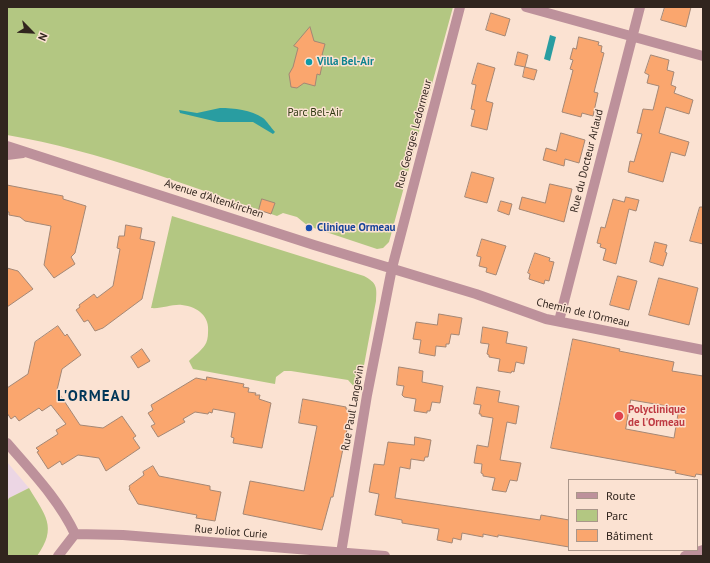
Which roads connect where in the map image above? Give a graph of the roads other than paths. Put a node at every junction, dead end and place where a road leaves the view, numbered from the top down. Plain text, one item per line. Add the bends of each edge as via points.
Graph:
1 (460, 7) edge
2 (526, 7) edge
3 (640, 7) edge
4 (632, 35) junction
5 (703, 56) edge
6 (7, 146) edge
7 (27, 153) junction
8 (7, 155) edge
9 (392, 268) junction
10 (559, 322) junction
11 (703, 350) edge
12 (7, 443) edge
13 (75, 534) junction
14 (703, 550) edge
15 (341, 553) junction
16 (58, 556) edge
17 (385, 556) edge
18 (685, 556) edge

1 - 9 street, Rue Georges Ledormeur
2 - 4 street
3 - 4 street, Rue du Docteur Arlaud
4 - 5 street
4 - 10 street, Rue du Docteur Arlaud
6 - 7 street, Avenue d'Altenkirchen
7 - 8 street, Avenue d'Altenkirchen
7 - 9 street, Avenue d'Altenkirchen
9 - 10 street, Chemin de l'Ormeau
9 - 15 street, Rue Paul Langevin via 367,395
10 - 11 street, Chemin de l'Ormeau
12 - 13 street via 46,488 68,519
13 - 15 street, Rue Joliot Curie via 123,535
13 - 16 street
14 - 18 street
15 - 17 street, Rue Joliot Curie

